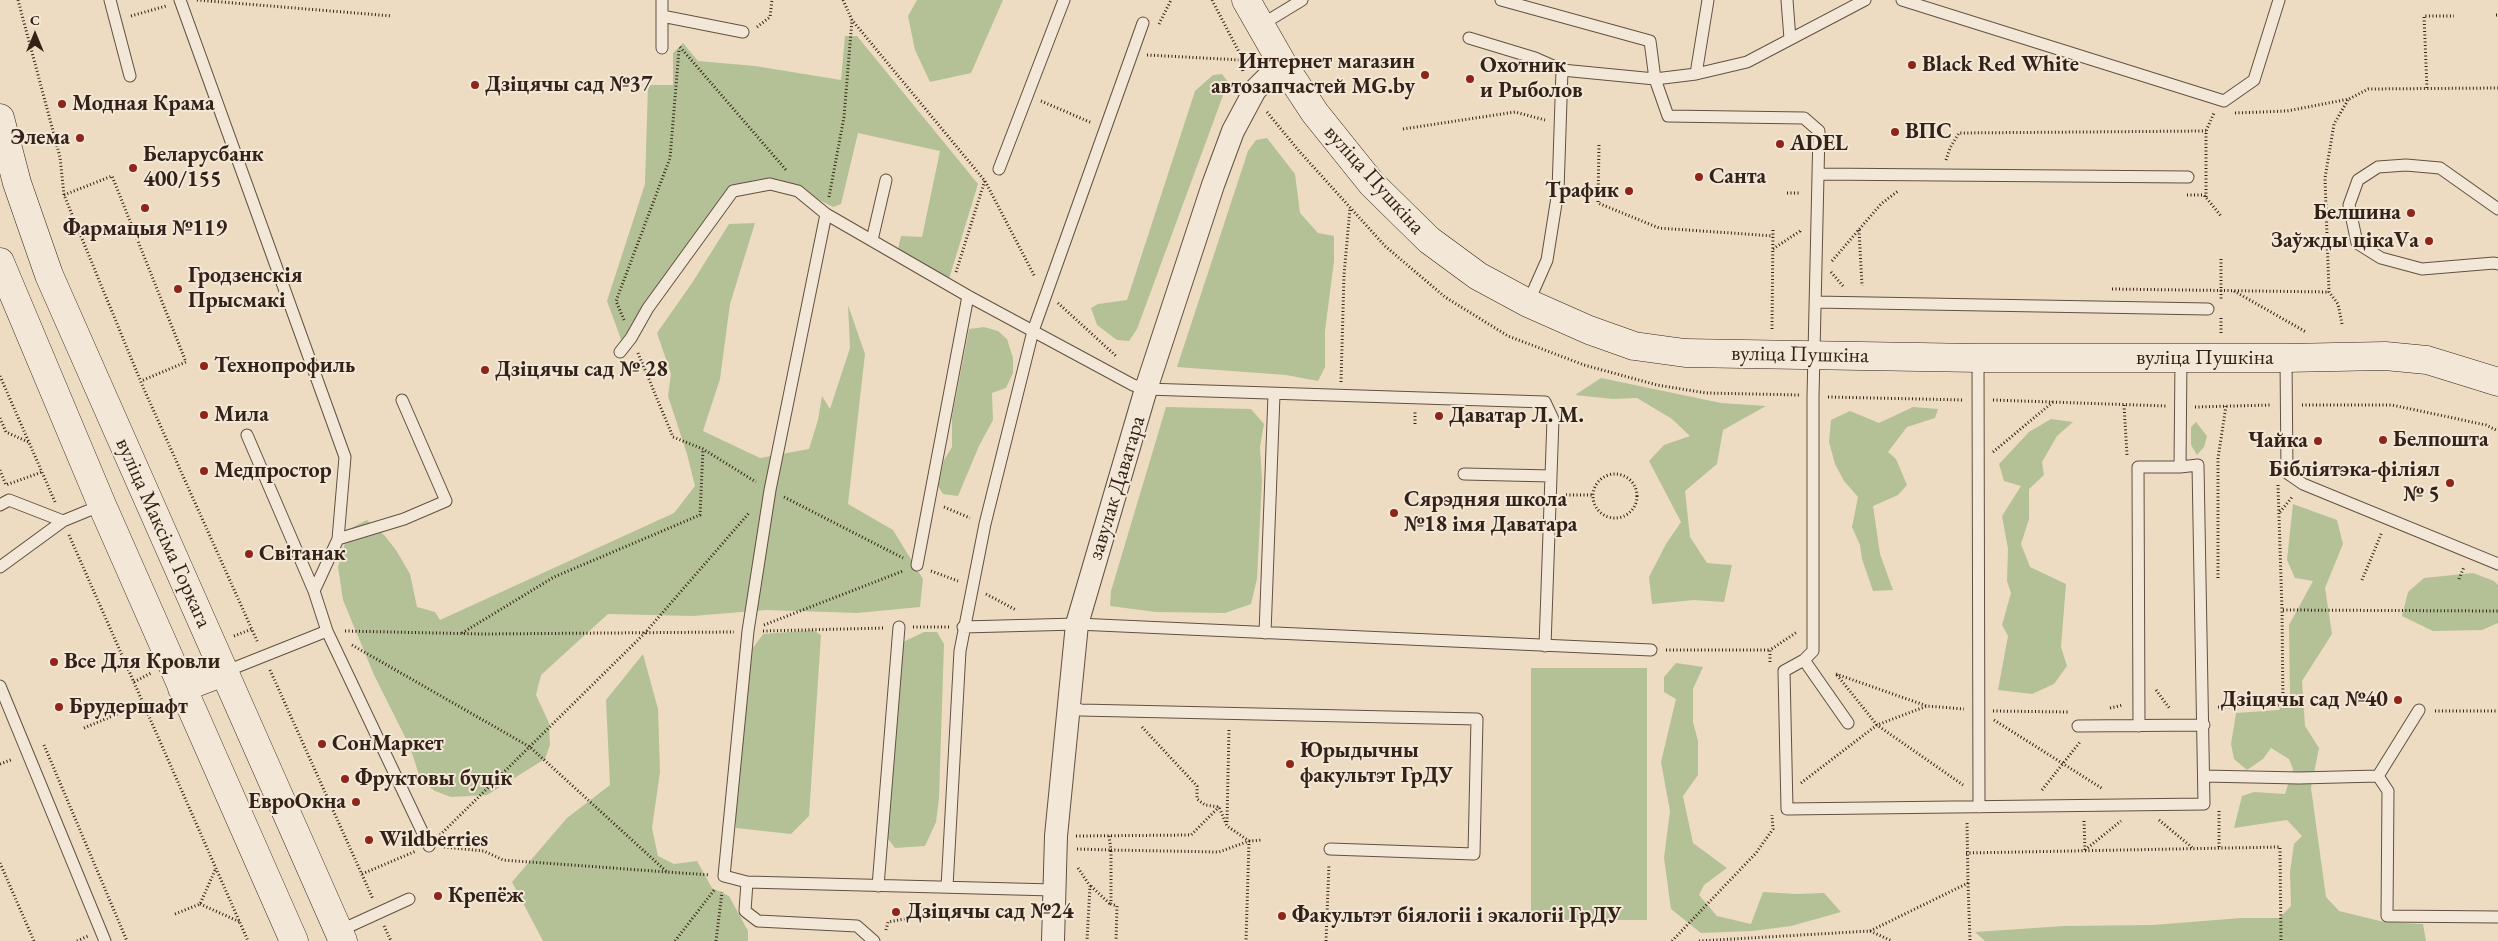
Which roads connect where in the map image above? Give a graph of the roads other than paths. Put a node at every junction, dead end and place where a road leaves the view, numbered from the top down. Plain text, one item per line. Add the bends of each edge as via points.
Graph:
1 (110, 0) edge
2 (662, 0) edge
3 (1064, 0) edge
4 (1246, 0) edge
5 (1302, 0) edge
6 (1501, 0) edge
7 (1708, 0) edge
8 (1786, 0) edge
9 (1865, 0) edge
10 (1902, 0) edge
11 (2279, 0) edge
12 (180, 1) edge
13 (662, 16) junction
14 (1143, 23) dead end
15 (1260, 25) junction
16 (743, 32) road end
17 (1468, 38) dead end
18 (1790, 39) junction
19 (662, 48) dead end
20 (1282, 63) junction
21 (1562, 70) junction
22 (1696, 74) junction
23 (130, 76) dead end
24 (1654, 79) junction
25 (0, 118) edge
26 (999, 169) road end
27 (1818, 174) junction
28 (2188, 177) dead end
29 (886, 180) dead end
30 (2498, 209) edge
31 (826, 214) junction
32 (872, 240) junction
33 (0, 262) edge
34 (2498, 264) edge
35 (968, 296) junction
36 (1815, 302) junction
37 (1528, 303) junction
38 (2208, 309) dead end
39 (1033, 332) junction
40 (620, 352) dead end
41 (1814, 355) junction
42 (1978, 358) junction
43 (2181, 358) junction
44 (2286, 358) junction
45 (2498, 382) edge
46 (1146, 389) junction
47 (1274, 395) junction
48 (402, 400) dead end
49 (247, 435) dead end
50 (2180, 466) junction
51 (1464, 474) dead end
52 (1551, 476) junction
53 (0, 505) edge
54 (102, 505) junction
55 (63, 521) junction
56 (338, 539) junction
57 (2498, 564) edge
58 (917, 565) road end
59 (0, 567) edge
60 (314, 591) junction
61 (1077, 624) junction
62 (899, 627) road end
63 (963, 627) junction
64 (327, 631) junction
65 (1265, 633) junction
66 (1545, 646) junction
67 (1651, 650) road end
68 (1804, 660) junction
69 (224, 672) junction
70 (0, 686) edge
71 (182, 688) junction
72 (1067, 706) junction
73 (2419, 710) road end
74 (1848, 723) dead end
75 (2204, 724) junction
76 (2078, 726) dead end
77 (2139, 726) junction
78 (2204, 776) junction
79 (2378, 776) junction
80 (1980, 807) junction
81 (429, 846) road end
82 (1330, 849) road end
83 (747, 882) junction
84 (878, 886) junction
85 (947, 887) junction
86 (1053, 890) junction
87 (409, 900) dead end
88 (2498, 917) edge
89 (341, 936) edge
90 (105, 941) edge
91 (294, 941) edge
92 (874, 941) edge
93 (1053, 941) edge

1 - 23 lane
2 - 13 lane
3 - 26 lane
4 - 15 main road, вуліца Пушкіна
5 - 15 lane
6 - 24 lane via 1650,40
7 - 22 lane
8 - 18 lane
9 - 18 lane
10 - 11 lane via 2224,101 2254,80
12 - 56 lane via 345,457
13 - 16 lane
13 - 19 lane
14 - 39 lane
15 - 20 main road, вуліца Пушкіна
17 - 21 lane
18 - 22 lane via 1747,62
20 - 37 main road, вуліца Пушкіна via 1315,113 1372,184 1429,240 1478,276
20 - 46 street, завулак Даватара via 1255,90 1233,131
21 - 24 lane
21 - 37 lane via 1558,191 1547,260
22 - 24 lane
24 - 27 lane via 1668,116 1804,118 1819,131
25 - 69 main road, вуліца Максіма Горкага via 17,182 49,275
27 - 28 lane
27 - 36 lane
29 - 32 lane
30 - 34 lane via 2440,168 2406,164 2378,167 2358,180 2349,205 2358,243 2381,258 2422,269
31 - 32 lane
31 - 40 lane via 798,191 770,184 733,191
31 - 83 lane via 770,490 748,631 724,876
32 - 35 lane
33 - 54 main road, вуліца Максіма Горкага
35 - 39 lane
35 - 58 lane
36 - 38 lane
36 - 41 lane
37 - 41 main road, вуліца Пушкіна via 1634,346 1685,353
39 - 46 lane
39 - 63 lane
41 - 42 main road, вуліца Пушкіна
41 - 68 lane via 1813,651
42 - 43 main road, вуліца Пушкіна
42 - 80 lane
43 - 44 main road, вуліца Пушкіна
43 - 50 lane
44 - 45 main road, вуліца Пушкіна via 2385,356 2427,360
44 - 57 lane via 2287,474 2303,484
46 - 47 lane
46 - 61 street, завулак Даватара
47 - 52 lane via 1545,402 1553,419
47 - 65 lane
48 - 56 lane via 446,501 404,519
49 - 60 lane
50 - 75 lane via 2198,466
50 - 77 lane via 2138,467
51 - 52 lane
52 - 66 lane
53 - 55 lane via 9,500
54 - 55 lane
54 - 71 main road, вуліца Максіма Горкага
55 - 59 lane
56 - 60 lane
60 - 64 lane
61 - 63 lane
61 - 65 lane
61 - 72 street, завулак Даватара
62 - 84 lane
63 - 85 lane
64 - 69 lane
64 - 81 lane
65 - 66 lane
66 - 67 lane
68 - 74 lane
68 - 80 lane via 1784,671 1787,809
69 - 71 main road
69 - 89 main road, вуліца Максіма Горкага
70 - 90 lane
71 - 91 main road, вуліца Максіма Горкага
72 - 82 lane via 1081,710 1477,719 1474,854
72 - 86 street, завулак Даватара via 1067,840
73 - 79 lane
75 - 77 lane
75 - 78 lane
76 - 77 lane
78 - 79 lane
78 - 80 lane via 2204,804
79 - 88 lane via 2388,791 2387,916
83 - 84 lane
83 - 92 lane via 745,911 758,921 858,926
84 - 85 lane
85 - 86 lane
86 - 93 street, завулак Даватара
87 - 89 lane via 379,913

